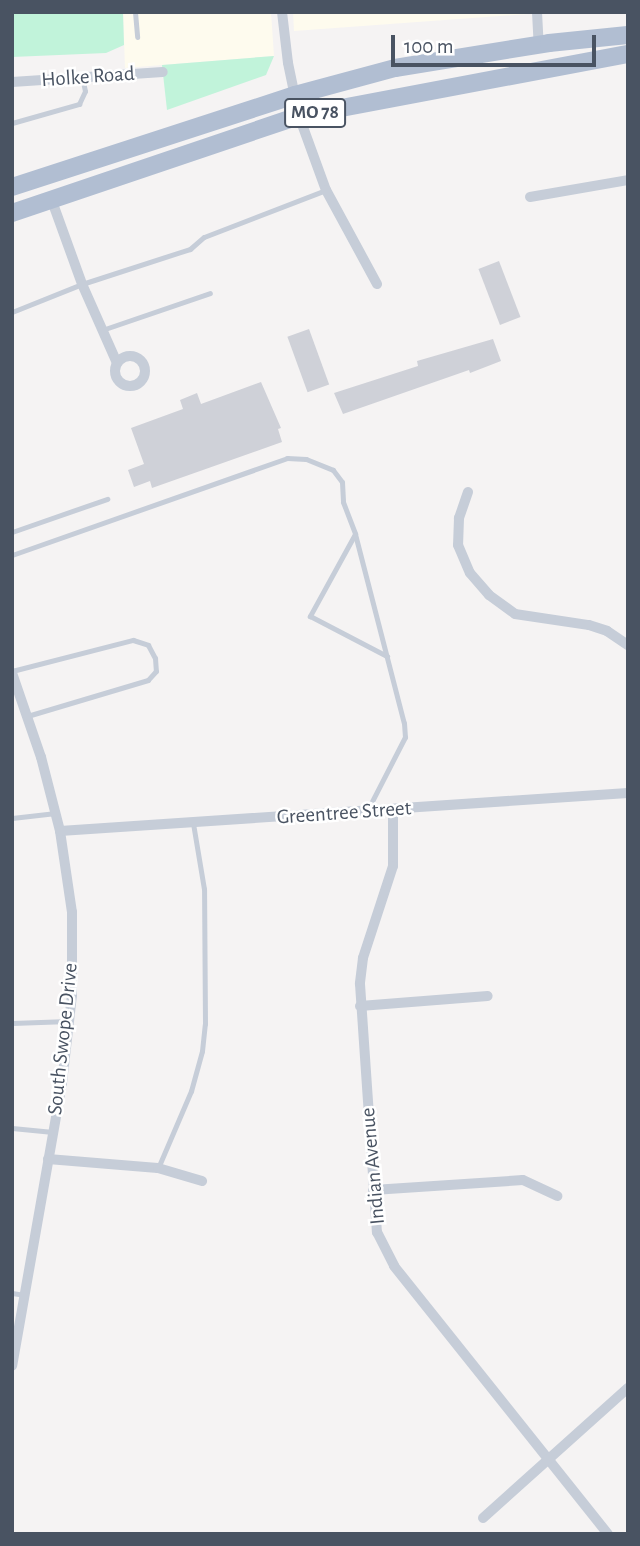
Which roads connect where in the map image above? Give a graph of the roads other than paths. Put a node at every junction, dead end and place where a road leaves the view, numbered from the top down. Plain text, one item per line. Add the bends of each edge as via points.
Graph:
1 (135, 12) edge
2 (282, 12) edge
3 (537, 12) edge
4 (628, 35) edge
5 (137, 37) dead end
6 (539, 45) junction
7 (628, 54) edge
8 (163, 72) dead end
9 (82, 77) junction
10 (12, 82) edge
11 (295, 95) junction
12 (299, 116) junction
13 (12, 123) edge
14 (628, 180) edge
15 (12, 187) edge
16 (326, 190) junction
17 (530, 197) dead end
18 (52, 201) junction
19 (12, 213) edge
20 (82, 284) junction
21 (377, 284) dead end
22 (210, 293) dead end
23 (12, 312) edge
24 (102, 330) junction
25 (117, 363) dead end
26 (468, 492) dead end
27 (107, 499) dead end
28 (12, 532) edge
29 (355, 534) junction
30 (12, 555) edge
31 (628, 645) edge
32 (387, 656) junction
33 (12, 672) edge
34 (27, 716) junction
35 (628, 793) edge
36 (393, 810) junction
37 (367, 811) junction
38 (56, 813) junction
39 (12, 818) edge
40 (192, 821) junction
41 (60, 831) junction
42 (488, 996) dead end
43 (360, 1006) junction
44 (69, 1021) junction
45 (12, 1023) edge
46 (12, 1128) edge
47 (53, 1132) junction
48 (48, 1159) junction
49 (158, 1168) junction
50 (202, 1181) dead end
51 (373, 1190) junction
52 (558, 1196) dead end
53 (18, 1294) edge
54 (12, 1366) edge
55 (628, 1388) edge
56 (548, 1459) junction
57 (483, 1518) dead end
58 (608, 1534) edge

1 - 5 lane
2 - 11 street
3 - 6 street
4 - 6 main road, MO 78
6 - 11 main road, MO 78 via 395,68
7 - 12 main road, MO 78
8 - 9 street, Holke Road
9 - 10 street, Holke Road
9 - 13 lane via 85,91 79,104
11 - 12 street
11 - 15 main road, MO 78
12 - 16 street
12 - 18 main road, MO 78
14 - 17 street
16 - 20 lane via 204,237 190,249
16 - 21 street
18 - 19 main road, MO 78
18 - 20 street
20 - 23 lane
20 - 24 street
22 - 24 lane
24 - 25 street
26 - 31 street via 459,518 458,545 470,573 489,595 515,614 589,625
27 - 28 lane
29 - 30 lane via 343,502 342,482 334,470 306,458 287,458
29 - 32 lane
29 - 32 lane via 310,616
32 - 37 lane via 405,737
33 - 34 street, South Swope Drive
33 - 34 lane via 134,640 148,645 155,658 156,671 148,680
34 - 38 street, South Swope Drive
35 - 36 street, Greentree Street
36 - 37 street, Greentree Street
36 - 43 street, Indian Avenue via 393,866 363,958
37 - 40 street, Greentree Street
38 - 39 lane
38 - 41 street, South Swope Drive
40 - 41 street, Greentree Street
40 - 49 lane via 204,890 205,1024 191,1091
41 - 44 street, South Swope Drive via 72,912
42 - 43 street
43 - 51 street, Indian Avenue
44 - 45 lane
44 - 47 street, South Swope Drive
46 - 47 lane
47 - 48 street, South Swope Drive
48 - 49 street
48 - 53 street, South Swope Drive
49 - 50 street
51 - 52 street via 523,1180
51 - 56 street, Indian Avenue via 377,1232 394,1266
53 - 54 street, South Swope Drive
55 - 56 street
56 - 57 street
56 - 58 street, Indian Avenue

